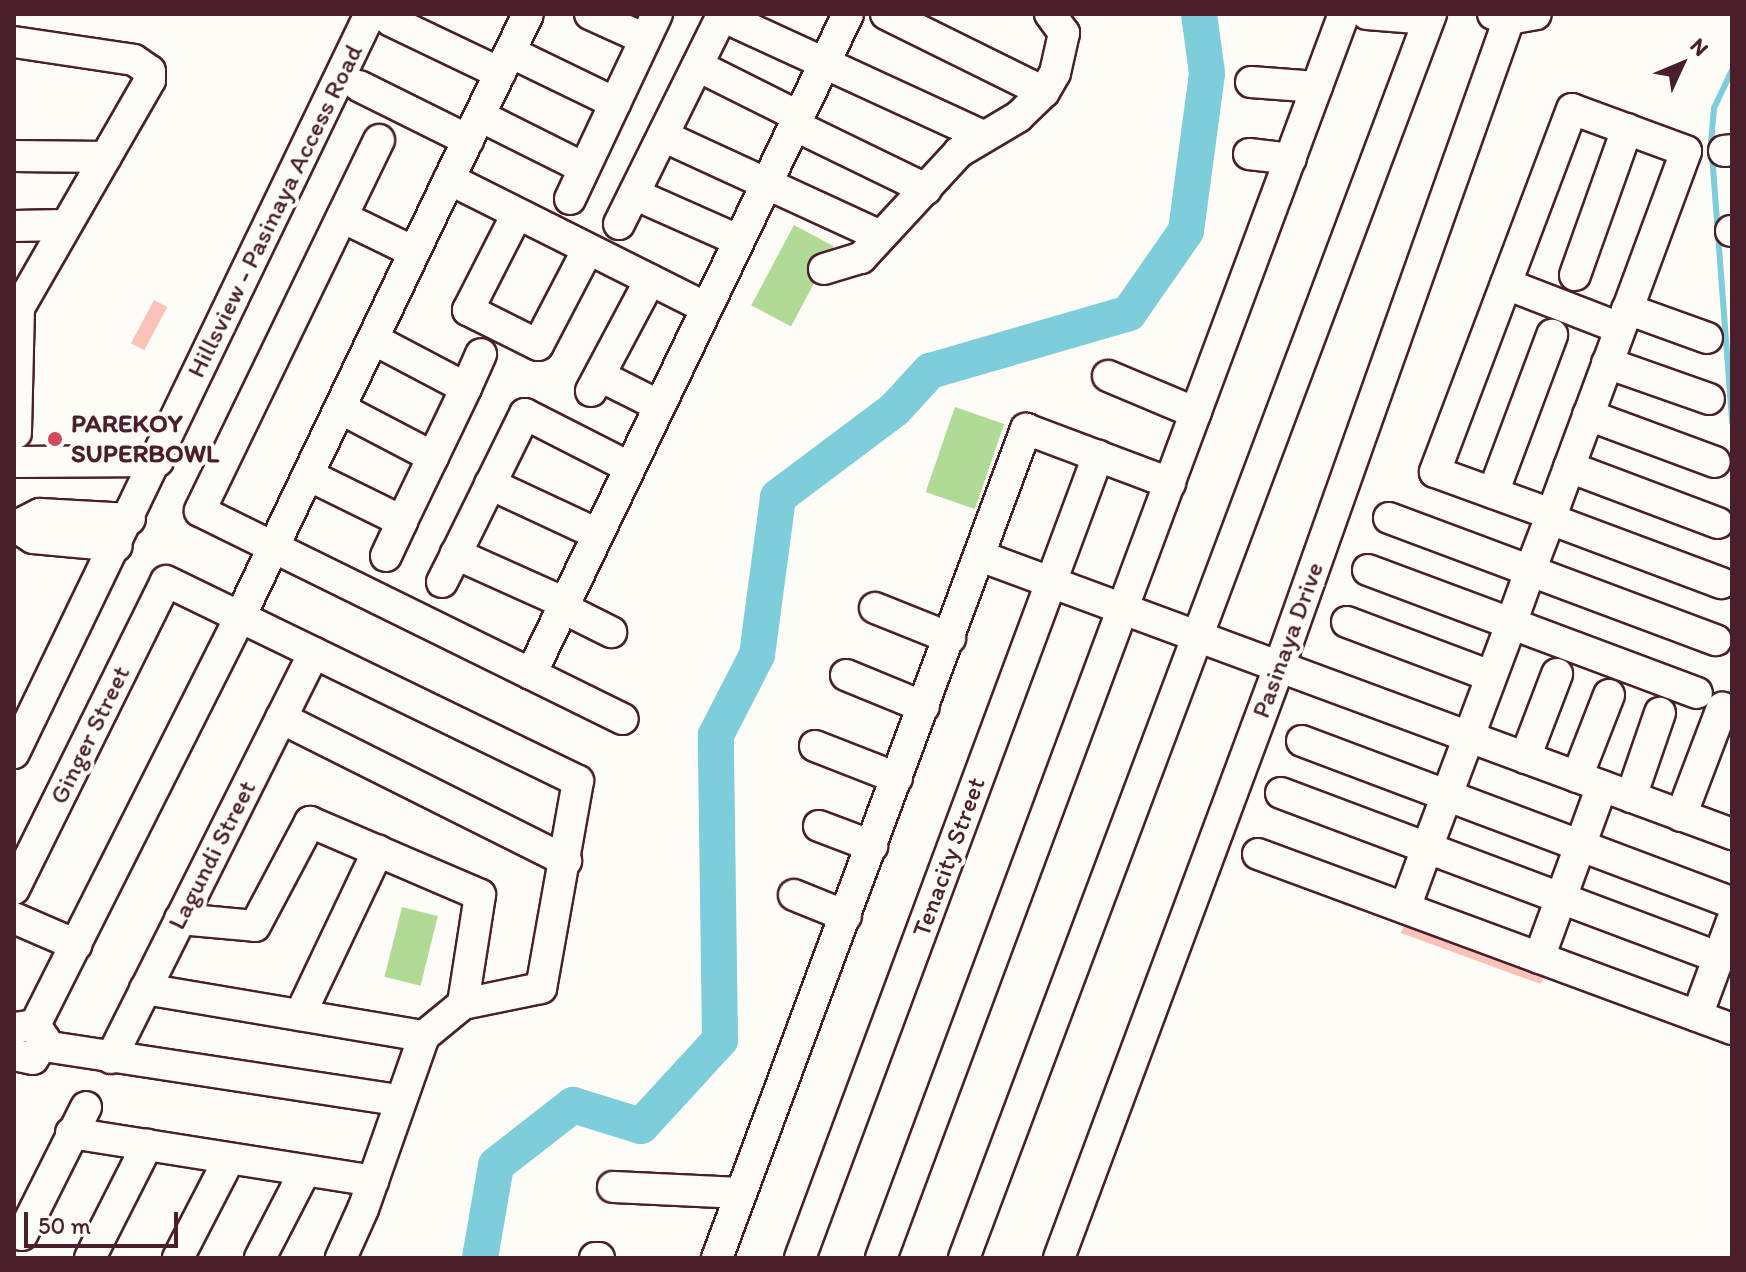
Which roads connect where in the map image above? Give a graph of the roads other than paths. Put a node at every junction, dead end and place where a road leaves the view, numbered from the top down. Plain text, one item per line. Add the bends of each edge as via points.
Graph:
1 (528, 14) edge
2 (590, 14) edge
3 (848, 14) edge
4 (886, 14) edge
5 (1050, 14) edge
6 (1344, 14) edge
7 (1367, 14) edge
8 (722, 15) edge
9 (1430, 16) edge
10 (1513, 16) edge
11 (380, 17) edge
12 (651, 27) edge
13 (14, 42) edge
14 (505, 62) junction
15 (824, 65) junction
16 (698, 66) junction
17 (1251, 82) dead end
18 (359, 86) dead end
19 (1317, 87) junction
20 (1044, 92) junction
21 (615, 103) junction
22 (796, 120) junction
23 (474, 128) junction
24 (1627, 129) junction
25 (663, 136) junction
26 (983, 136) junction
27 (379, 140) dead end
28 (1249, 154) dead end
29 (14, 156) edge
30 (106, 157) junction
31 (1291, 159) junction
32 (584, 168) junction
33 (449, 179) junction
34 (766, 183) junction
35 (926, 189) junction
36 (634, 194) junction
37 (570, 199) dead end
38 (517, 214) junction
39 (342, 217) junction
40 (619, 224) dead end
41 (64, 225) junction
42 (14, 226) edge
43 (880, 236) junction
44 (738, 240) junction
45 (588, 249) junction
46 (414, 252) junction
47 (824, 269) dead end
48 (1575, 275) dead end
49 (650, 280) junction
50 (1506, 284) junction
51 (705, 307) junction
52 (16, 308) edge
53 (1624, 318) junction
54 (1552, 335) dead end
55 (1707, 338) dead end
56 (373, 339) junction
57 (481, 354) dead end
58 (1607, 363) junction
59 (15, 374) edge
60 (1108, 376) dead end
61 (466, 388) junction
62 (1709, 399) dead end
63 (658, 405) junction
64 (341, 409) junction
65 (1196, 413) junction
66 (1588, 415) junction
67 (15, 448) edge
68 (1098, 456) junction
69 (433, 457) junction
70 (158, 461) junction
71 (1715, 462) dead end
72 (629, 467) junction
73 (1569, 467) junction
74 (308, 475) junction
75 (1170, 483) junction
76 (490, 484) junction
77 (1493, 493) junction
78 (1550, 516) junction
79 (1389, 518) dead end
80 (402, 521) junction
81 (1718, 523) dead end
82 (15, 527) edge
83 (124, 532) junction
84 (597, 534) junction
85 (274, 547) junction
86 (456, 554) junction
87 (386, 556) dead end
88 (980, 556) junction
89 (1368, 570) dead end
90 (1530, 571) junction
91 (442, 582) dead end
92 (1051, 582) junction
93 (1721, 583) dead end
94 (564, 606) junction
95 (875, 608) dead end
96 (1124, 609) junction
97 (240, 617) junction
98 (1347, 622) dead end
99 (1511, 624) junction
100 (611, 632) dead end
101 (1196, 636) junction
102 (950, 638) junction
103 (1716, 640) dead end
104 (314, 653) junction
105 (1279, 667) junction
106 (531, 674) junction
107 (1557, 674) dead end
108 (846, 675) dead end
109 (1491, 676) junction
110 (1609, 695) dead end
111 (924, 707) junction
112 (1660, 713) dead end
113 (281, 718) junction
114 (623, 719) dead end
115 (1469, 737) junction
116 (1302, 741) dead end
117 (815, 746) dead end
118 (14, 753) edge
119 (1525, 758) junction
120 (897, 778) junction
121 (1590, 781) junction
122 (1281, 793) dead end
123 (1447, 795) junction
124 (1631, 797) junction
125 (1681, 816) junction
126 (819, 826) dead end
127 (1732, 834) edge
128 (872, 846) junction
129 (1579, 846) junction
130 (1427, 848) junction
131 (378, 851) junction
132 (1258, 854) dead end
133 (566, 861) junction
134 (14, 889) edge
135 (794, 895) dead end
136 (1560, 898) junction
137 (1732, 903) edge
138 (1405, 908) junction
139 (846, 916) junction
140 (14, 918) edge
141 (180, 919) junction
142 (1732, 921) edge
143 (76, 945) junction
144 (1718, 957) junction
145 (1539, 958) junction
146 (145, 989) junction
147 (463, 1004) junction
148 (300, 1015) junction
149 (1697, 1016) junction
150 (1732, 1029) edge
151 (424, 1036) junction
152 (24, 1048) edge
153 (111, 1058) junction
154 (398, 1100) junction
155 (86, 1107) dead end
156 (71, 1133) junction
157 (147, 1145) junction
158 (229, 1159) junction
159 (305, 1171) junction
160 (373, 1181) junction
161 (613, 1187) dead end
162 (741, 1193) junction
163 (23, 1242) edge
164 (90, 1258) edge
165 (178, 1258) edge
166 (260, 1258) edge
167 (341, 1258) edge
168 (717, 1258) edge
169 (800, 1258) edge
170 (881, 1258) edge
171 (964, 1258) edge
172 (1059, 1258) edge

1 - 14 street
2 - 12 street
3 - 15 street
4 - 20 street
5 - 20 street via 1064,33 1055,73
6 - 19 street
7 - 9 street
8 - 15 street
8 - 16 street
9 - 101 street
10 - 105 street, Pasinaya Drive
11 - 14 street
11 - 70 street, Hillsview - Pasinaya Access Road via 260,233
12 - 21 street
13 - 30 street via 134,60 150,71 146,90
14 - 21 street
14 - 23 street
15 - 22 street
15 - 26 street
16 - 22 street
16 - 25 street
17 - 19 street
18 - 23 street
19 - 31 street
20 - 26 street via 1018,117
21 - 32 street
22 - 34 street
22 - 35 street
23 - 32 street
23 - 33 street
24 - 48 street
24 - 50 street via 1572,109
24 - 53 street via 1686,151
25 - 34 street
25 - 36 street
26 - 35 street
27 - 39 street
28 - 31 street
29 - 30 street
30 - 41 street
31 - 65 street
32 - 37 street
33 - 38 street
33 - 46 street
34 - 43 street
34 - 44 street
35 - 43 street
36 - 40 street
36 - 44 street
38 - 45 street
38 - 45 street via 468,310 538,345
39 - 46 street
39 - 85 street via 200,511
41 - 42 street
41 - 52 street
43 - 47 street via 855,263
44 - 51 street
45 - 49 street
46 - 56 street
49 - 51 street
49 - 63 street via 596,383
50 - 53 street
50 - 77 street via 1435,472
51 - 63 street
52 - 59 street
53 - 55 street
53 - 58 street
54 - 77 street
56 - 61 street
56 - 64 street
57 - 61 street
58 - 62 street
58 - 66 street
59 - 67 street
60 - 65 street
61 - 69 street
63 - 72 street
64 - 69 street
64 - 74 street
65 - 75 street
66 - 71 street
66 - 73 street
67 - 70 street
68 - 75 street
68 - 88 street via 1026,429
68 - 92 street, Tenacity Street
69 - 80 street
70 - 83 street, Hillsview - Pasinaya Access Road
72 - 76 street via 531,401
72 - 84 street
73 - 78 street
73 - 81 street
74 - 80 street
74 - 85 street
75 - 96 street
76 - 84 street
76 - 86 street
77 - 78 street
78 - 90 street
78 - 93 street
79 - 90 street
80 - 87 street
82 - 83 street via 33,538
83 - 118 street, Hillsview - Pasinaya Access Road
84 - 94 street
85 - 97 street
85 - 106 street
86 - 91 street
86 - 94 street
88 - 92 street
88 - 102 street
89 - 99 street
90 - 99 street
90 - 103 street
92 - 96 street
92 - 169 street, Tenacity Street
94 - 100 street
94 - 106 street
95 - 102 street
96 - 101 street
96 - 170 street
97 - 104 street
97 - 134 street, Ginger Street via 166,581
97 - 143 street
98 - 109 street
99 - 109 street
99 - 125 street via 1709,701
101 - 105 street
101 - 171 street
102 - 111 street
104 - 113 street, Lagundi Street
104 - 133 street via 578,781
105 - 115 street
105 - 172 street, Pasinaya Drive
106 - 114 street
107 - 119 street
108 - 111 street
109 - 115 street
110 - 121 street
111 - 120 street
112 - 124 street
113 - 133 street
113 - 141 street, Lagundi Street
115 - 119 street
115 - 123 street
116 - 123 street
117 - 120 street
119 - 121 street
120 - 128 street
121 - 124 street
121 - 129 street
122 - 130 street
123 - 129 street
123 - 130 street
124 - 125 street
125 - 127 street
126 - 128 street
128 - 139 street
129 - 136 street
129 - 137 street
130 - 136 street
130 - 138 street
131 - 141 street via 310,822 255,926
131 - 147 street via 480,895
131 - 148 street
132 - 138 street
133 - 147 street via 541,988
135 - 139 street
136 - 144 street
136 - 145 street
138 - 145 street
139 - 162 street
140 - 143 street
141 - 146 street, Lagundi Street
142 - 144 street
143 - 152 street
144 - 149 street
145 - 149 street
146 - 148 street
146 - 153 street, Lagundi Street
147 - 151 street
148 - 151 street
149 - 150 street
151 - 154 street
152 - 153 street
153 - 154 street
154 - 160 street
155 - 156 street
156 - 157 street
156 - 163 street
157 - 158 street
157 - 164 street
158 - 159 street
158 - 165 street
159 - 160 street
159 - 166 street
160 - 167 street
161 - 162 street
162 - 168 street

